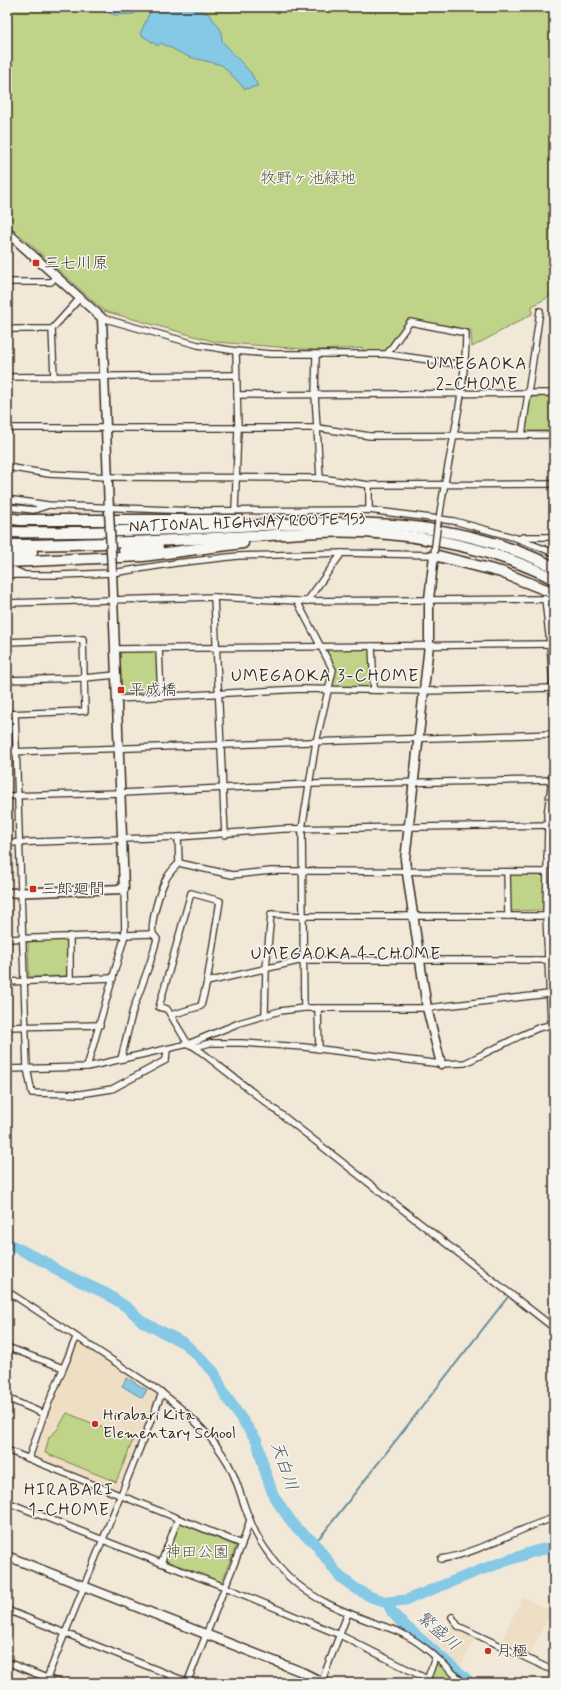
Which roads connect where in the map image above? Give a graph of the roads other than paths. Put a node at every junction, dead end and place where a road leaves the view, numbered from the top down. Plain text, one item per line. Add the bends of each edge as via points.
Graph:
1 (7, 232) edge
2 (56, 276) junction
3 (7, 282) edge
4 (80, 298) junction
5 (540, 311) dead end
6 (102, 318) junction
7 (7, 329) edge
8 (52, 329) junction
9 (236, 351) junction
10 (387, 354) junction
11 (316, 355) junction
12 (464, 365) junction
13 (236, 375) junction
14 (7, 377) edge
15 (54, 377) junction
16 (104, 377) junction
17 (528, 393) junction
18 (554, 393) edge
19 (460, 394) junction
20 (237, 395) junction
21 (315, 395) junction
22 (7, 428) edge
23 (106, 428) junction
24 (238, 428) junction
25 (318, 428) junction
26 (522, 434) junction
27 (554, 435) edge
28 (454, 436) junction
29 (7, 467) edge
30 (108, 477) junction
31 (235, 477) junction
32 (320, 478) junction
33 (444, 484) junction
34 (554, 484) edge
35 (369, 485) junction
36 (7, 499) edge
37 (48, 505) junction
38 (7, 507) edge
39 (109, 509) junction
40 (236, 510) junction
41 (369, 510) junction
42 (7, 518) edge
43 (439, 519) junction
44 (289, 523) junction
45 (7, 526) edge
46 (176, 529) junction
47 (7, 532) edge
48 (292, 535) junction
49 (554, 537) edge
50 (519, 539) junction
51 (7, 545) edge
52 (212, 546) junction
53 (7, 552) edge
54 (342, 553) junction
55 (554, 553) edge
56 (434, 554) junction
57 (7, 562) edge
58 (554, 567) edge
59 (7, 570) edge
60 (112, 572) junction
61 (7, 575) edge
62 (25, 575) junction
63 (554, 579) edge
64 (554, 593) edge
65 (214, 597) junction
66 (113, 599) junction
67 (429, 599) junction
68 (545, 599) junction
69 (297, 601) junction
70 (308, 601) junction
71 (7, 603) edge
72 (554, 604) edge
73 (7, 642) edge
74 (550, 644) junction
75 (429, 645) junction
76 (372, 646) junction
77 (320, 647) junction
78 (217, 648) junction
79 (115, 649) junction
80 (159, 649) junction
81 (552, 655) edge
82 (116, 675) junction
83 (84, 678) junction
84 (7, 680) edge
85 (553, 688) edge
86 (328, 689) junction
87 (374, 690) junction
88 (424, 691) junction
89 (219, 694) junction
90 (160, 697) junction
91 (117, 699) junction
92 (554, 700) edge
93 (7, 714) edge
94 (15, 714) junction
95 (554, 734) edge
96 (419, 738) junction
97 (316, 742) junction
98 (221, 745) junction
99 (119, 748) junction
100 (7, 752) edge
101 (16, 752) junction
102 (554, 764) edge
103 (553, 780) edge
104 (414, 781) junction
105 (310, 784) junction
106 (223, 788) junction
107 (121, 793) junction
108 (7, 796) edge
109 (18, 796) junction
110 (551, 825) edge
111 (409, 828) junction
112 (302, 829) junction
113 (225, 835) junction
114 (178, 838) junction
115 (123, 839) junction
116 (20, 842) junction
117 (7, 843) edge
118 (547, 857) junction
119 (554, 857) edge
120 (180, 862) junction
121 (302, 871) junction
122 (406, 871) junction
123 (507, 872) junction
124 (547, 872) junction
125 (124, 888) junction
126 (21, 892) junction
127 (7, 893) edge
128 (546, 894) junction
129 (554, 894) edge
130 (414, 915) junction
131 (303, 916) junction
132 (508, 916) junction
133 (546, 916) junction
134 (153, 934) junction
135 (125, 935) junction
136 (70, 936) junction
137 (23, 938) junction
138 (7, 939) edge
139 (303, 960) junction
140 (421, 960) junction
141 (548, 960) junction
142 (266, 968) junction
143 (113, 978) junction
144 (70, 980) junction
145 (7, 982) edge
146 (24, 982) junction
147 (207, 982) junction
148 (549, 994) junction
149 (304, 1008) junction
150 (318, 1008) junction
151 (428, 1008) junction
152 (265, 1014) junction
153 (171, 1015) junction
154 (552, 1024) edge
155 (100, 1025) junction
156 (26, 1026) junction
157 (7, 1027) edge
158 (188, 1044) junction
159 (195, 1046) junction
160 (319, 1049) junction
161 (167, 1050) junction
162 (121, 1059) junction
163 (441, 1064) junction
164 (87, 1067) junction
165 (28, 1068) junction
166 (7, 1069) edge
167 (7, 1291) edge
168 (554, 1328) edge
169 (76, 1338) junction
170 (7, 1347) edge
171 (63, 1368) junction
172 (162, 1393) junction
173 (7, 1398) edge
174 (44, 1414) junction
175 (7, 1450) edge
176 (29, 1458) junction
177 (121, 1496) junction
178 (7, 1502) edge
179 (554, 1518) edge
180 (178, 1519) junction
181 (250, 1520) junction
182 (104, 1540) junction
183 (242, 1544) junction
184 (7, 1556) edge
185 (441, 1559) dead end
186 (161, 1563) junction
187 (85, 1585) junction
188 (225, 1587) junction
189 (7, 1610) edge
190 (348, 1613) junction
191 (452, 1617) dead end
192 (66, 1633) junction
193 (207, 1634) junction
194 (340, 1634) junction
195 (436, 1658) junction
196 (7, 1662) edge
197 (554, 1671) edge
198 (46, 1681) edge
199 (427, 1681) edge
200 (461, 1682) edge
201 (59, 1683) edge
202 (188, 1683) edge
203 (322, 1683) edge

1 - 2 street
2 - 3 street via 51,282
2 - 4 street
4 - 6 street
4 - 8 street
5 - 17 street
6 - 9 street via 198,345
6 - 16 street
7 - 8 street
8 - 15 street
9 - 11 street
9 - 13 street
10 - 11 street
10 - 12 street
10 - 12 street via 410,322 466,333
11 - 21 street
12 - 19 street
13 - 16 street
13 - 20 street
14 - 15 street
15 - 16 street
16 - 23 street
17 - 18 street
17 - 19 street
17 - 26 street
19 - 21 street
19 - 28 street
20 - 21 street
20 - 24 street
21 - 25 street
22 - 23 street
23 - 24 street
23 - 30 street
24 - 25 street
24 - 31 street
25 - 28 street via 370,436
25 - 32 street
26 - 27 street
26 - 28 street
28 - 33 street
29 - 30 street via 49,474
30 - 31 street
30 - 39 street
31 - 32 street
31 - 40 street
32 - 35 street
33 - 34 street
33 - 35 street
33 - 43 street
35 - 41 street
36 - 37 street
37 - 38 street via 34,510
37 - 39 street
39 - 40 street
39 - 60 street, bridge
40 - 41 street
41 - 43 street
42 - 44 highway via 259,520
43 - 50 street
43 - 56 street, bridge
44 - 46 highway, NATIONAL HIGHWAY ROUTE 153
44 - 58 highway, NATIONAL HIGHWAY ROUTE 153 via 363,523 431,528 501,546
45 - 46 highway via 64,529 152,526
46 - 47 highway, NATIONAL HIGHWAY ROUTE 153 via 75,533
48 - 51 highway, NATIONAL HIGHWAY ROUTE 153 via 100,544
48 - 52 highway
48 - 63 highway, NATIONAL HIGHWAY ROUTE 153 via 319,532 370,533 437,540 481,551
49 - 50 street
50 - 55 street
52 - 53 highway
52 - 57 highway via 144,556
54 - 56 street
54 - 60 street via 238,556
54 - 70 street
56 - 64 highway via 501,572
56 - 67 street
59 - 62 street
60 - 62 street
60 - 66 street
61 - 62 street
65 - 66 street
65 - 69 street
65 - 78 street
66 - 71 street
66 - 79 street
67 - 68 street
67 - 70 street
67 - 75 street
68 - 72 street
68 - 74 street
69 - 70 street
69 - 77 street
73 - 83 street via 82,639
74 - 75 street
74 - 81 street
75 - 76 street
75 - 88 street
76 - 77 street
76 - 87 street
77 - 78 street
77 - 86 street via 332,670
78 - 80 street
78 - 89 street
79 - 80 street
79 - 82 street
80 - 90 street
81 - 85 street
82 - 83 street
82 - 91 street
83 - 84 street
83 - 94 street via 85,711
85 - 88 street
85 - 92 street
86 - 87 street
86 - 89 street
86 - 97 street
87 - 88 street
88 - 96 street
89 - 90 street
89 - 98 street
90 - 91 street
91 - 99 street
93 - 94 street
94 - 101 street
95 - 96 street
96 - 97 street
96 - 104 street
97 - 98 street
97 - 105 street
98 - 99 street
98 - 106 street
99 - 101 street
99 - 107 street
100 - 101 street
101 - 109 street
102 - 103 street
103 - 104 street
103 - 110 street via 546,815
104 - 105 street
104 - 111 street
105 - 106 street
105 - 112 street
106 - 107 street
106 - 113 street
107 - 109 street
107 - 115 street
108 - 109 street
109 - 116 street
110 - 111 street
110 - 118 street
111 - 112 street
111 - 122 street
112 - 113 street
112 - 121 street
113 - 114 street
114 - 115 street
114 - 120 street
115 - 116 street
115 - 125 street
116 - 117 street
116 - 126 street
118 - 119 street
118 - 124 street
120 - 121 street via 232,875
120 - 134 street via 165,881 154,919
121 - 122 street
121 - 131 street
122 - 123 street
122 - 130 street
123 - 124 street
123 - 132 street
124 - 128 street
125 - 126 street
125 - 135 street
126 - 127 street
126 - 137 street
128 - 129 street
128 - 133 street
130 - 131 street
130 - 132 street
130 - 140 street
131 - 139 street
131 - 142 street via 271,914
132 - 133 street
133 - 141 street
134 - 135 street
134 - 162 street via 157,939 133,1010
135 - 136 street
135 - 143 street
136 - 137 street
136 - 144 street
137 - 138 street
137 - 146 street
139 - 140 street
139 - 142 street
139 - 149 street
140 - 141 street
140 - 151 street
141 - 148 street
142 - 147 street
142 - 152 street
143 - 144 street
143 - 155 street
144 - 146 street
145 - 146 street
146 - 156 street
147 - 153 street via 201,1006
147 - 153 street via 220,901 191,893 159,1007 167,1008
148 - 151 street
148 - 154 street
149 - 150 street
149 - 152 street
150 - 151 street
150 - 160 street
151 - 163 street
152 - 158 street
153 - 158 street
154 - 163 street via 520,1036 465,1063
155 - 156 street
155 - 164 street
156 - 157 street
156 - 165 street
158 - 159 street
158 - 161 street
159 - 160 street via 210,1043 242,1043
159 - 168 street
160 - 163 street
161 - 162 street
161 - 165 street via 166,1060 112,1089 80,1094 32,1093
162 - 164 street
164 - 165 street
165 - 166 street
167 - 169 street
169 - 171 street
169 - 172 street
170 - 171 street
171 - 174 street
172 - 177 street
172 - 181 street via 182,1408 215,1443 229,1464
173 - 174 street
174 - 176 street
175 - 176 street
176 - 177 street
177 - 180 street
177 - 182 street
178 - 182 street
179 - 185 street via 481,1547
180 - 183 street
180 - 186 street
181 - 183 street
181 - 190 street via 266,1550 289,1577 314,1598
182 - 186 street
182 - 187 street
183 - 188 street
184 - 187 street
186 - 188 street
187 - 192 street
187 - 193 street
188 - 193 street
188 - 194 street
189 - 192 street
190 - 194 street
190 - 195 street via 404,1634
191 - 197 street via 458,1626
192 - 198 street
192 - 202 street
193 - 202 street
193 - 203 street via 302,1672
194 - 199 street
194 - 203 street
195 - 199 street
195 - 200 street
196 - 198 street
198 - 201 street

